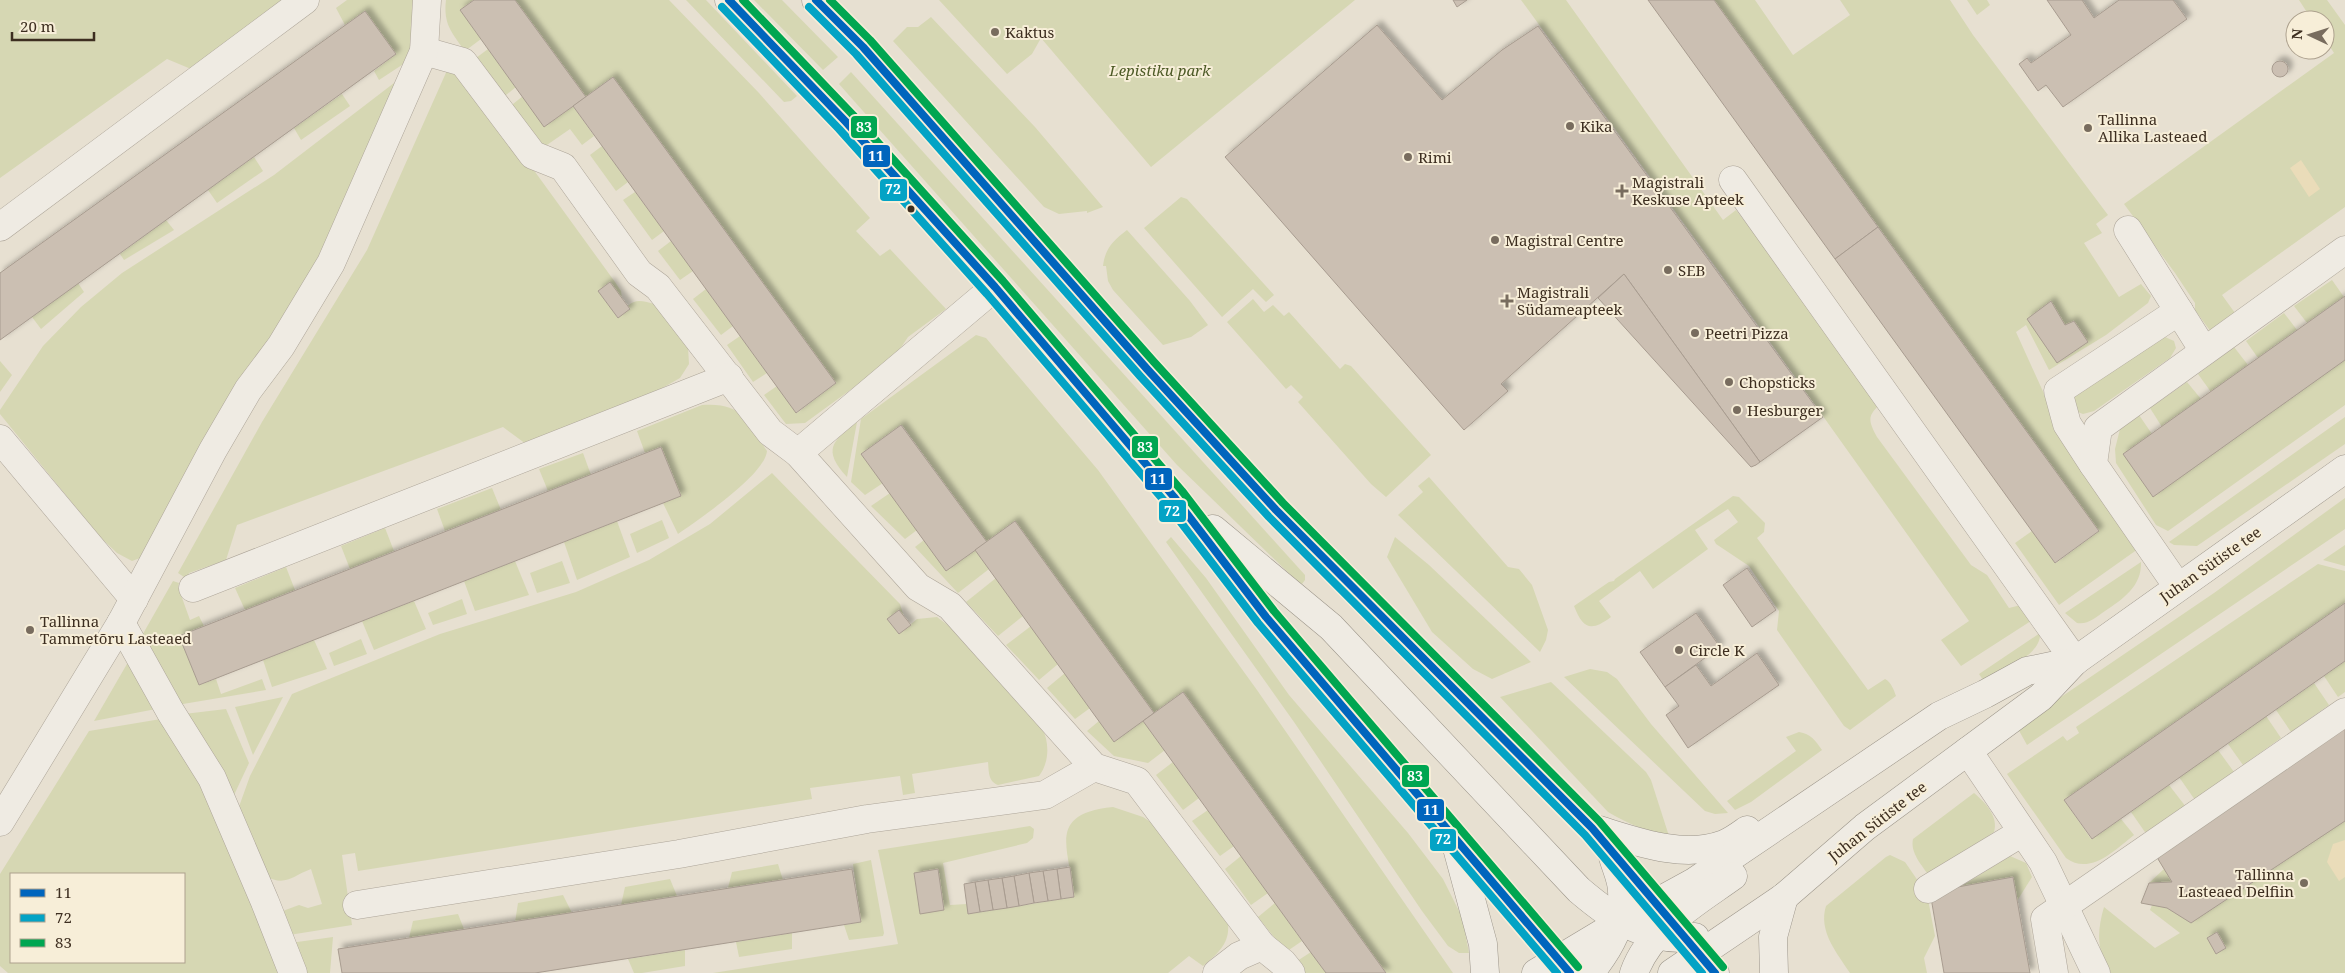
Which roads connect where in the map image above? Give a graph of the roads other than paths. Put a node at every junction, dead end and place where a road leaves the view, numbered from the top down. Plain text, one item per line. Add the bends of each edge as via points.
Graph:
1 (304, 0) edge
2 (427, 0) edge
3 (729, 0) edge
4 (816, 0) edge
5 (424, 51) junction
6 (1733, 180) dead end
7 (0, 227) edge
8 (2128, 230) dead end
9 (2345, 250) edge
10 (995, 287) junction
11 (2179, 311) junction
12 (2204, 352) junction
13 (729, 377) junction
14 (0, 438) edge
15 (798, 453) junction
16 (2093, 464) junction
17 (2345, 469) edge
18 (1174, 497) junction
19 (2178, 587) junction
20 (193, 588) dead end
21 (134, 599) junction
22 (121, 623) junction
23 (2075, 661) junction
24 (2345, 712) edge
25 (1968, 750) junction
26 (1094, 767) junction
27 (1788, 820) junction
28 (0, 822) edge
29 (1592, 828) junction
30 (2021, 833) junction
31 (1453, 835) junction
32 (1612, 853) junction
33 (1928, 889) dead end
34 (1784, 897) junction
35 (357, 905) dead end
36 (2063, 907) junction
37 (1621, 922) junction
38 (1681, 938) edge
39 (1262, 946) junction
40 (1597, 965) edge
41 (1564, 966) edge
42 (1639, 971) edge
43 (292, 973) edge
44 (1217, 973) edge
45 (1291, 973) edge
46 (1485, 973) edge
47 (1536, 973) edge
48 (1672, 973) edge
49 (1774, 973) edge
50 (2054, 973) edge
51 (2096, 973) edge

1 - 7 street
2 - 5 street
3 - 10 street via 846,122
4 - 29 street via 863,47 1276,510
5 - 13 street via 464,62 533,155 563,167 639,273 658,287
5 - 21 street via 331,263 281,346 248,390
6 - 23 street
8 - 11 street
9 - 12 street
10 - 15 street
10 - 18 street
11 - 12 street
11 - 16 street via 2058,392 2068,424
12 - 16 street via 2098,428
13 - 15 street via 770,432
13 - 20 street
14 - 21 street
15 - 26 street via 918,587 950,606
16 - 19 street
17 - 19 street, Juhan Sütiste tee
18 - 31 street via 1266,617
18 - 37 street via 1331,627 1579,890
19 - 23 street, Juhan Sütiste tee
21 - 22 street
22 - 28 street
22 - 43 street via 170,712 212,778
23 - 25 street, Juhan Sütiste tee via 2041,697
23 - 27 street, Juhan Sütiste tee via 2027,671 1939,716
24 - 36 street
25 - 30 street
25 - 34 street, Juhan Sütiste tee via 1865,827
26 - 35 street via 1045,795 867,819 679,854
26 - 39 street via 1137,781
27 - 29 street via 1766,819 1724,844 1679,850
27 - 38 street via 1781,842
29 - 32 street
30 - 33 street
30 - 36 street via 2043,862
31 - 41 street
31 - 46 street via 1483,944
32 - 37 street via 1622,890
32 - 38 street
34 - 38 street, Juhan Sütiste tee via 1731,933
34 - 49 street via 1773,937
36 - 50 street via 2045,919
36 - 51 street
37 - 38 street
37 - 40 street
37 - 41 street
38 - 42 street
38 - 48 street
39 - 44 street via 1239,956
39 - 45 street
40 - 41 street
40 - 42 street
41 - 47 street

